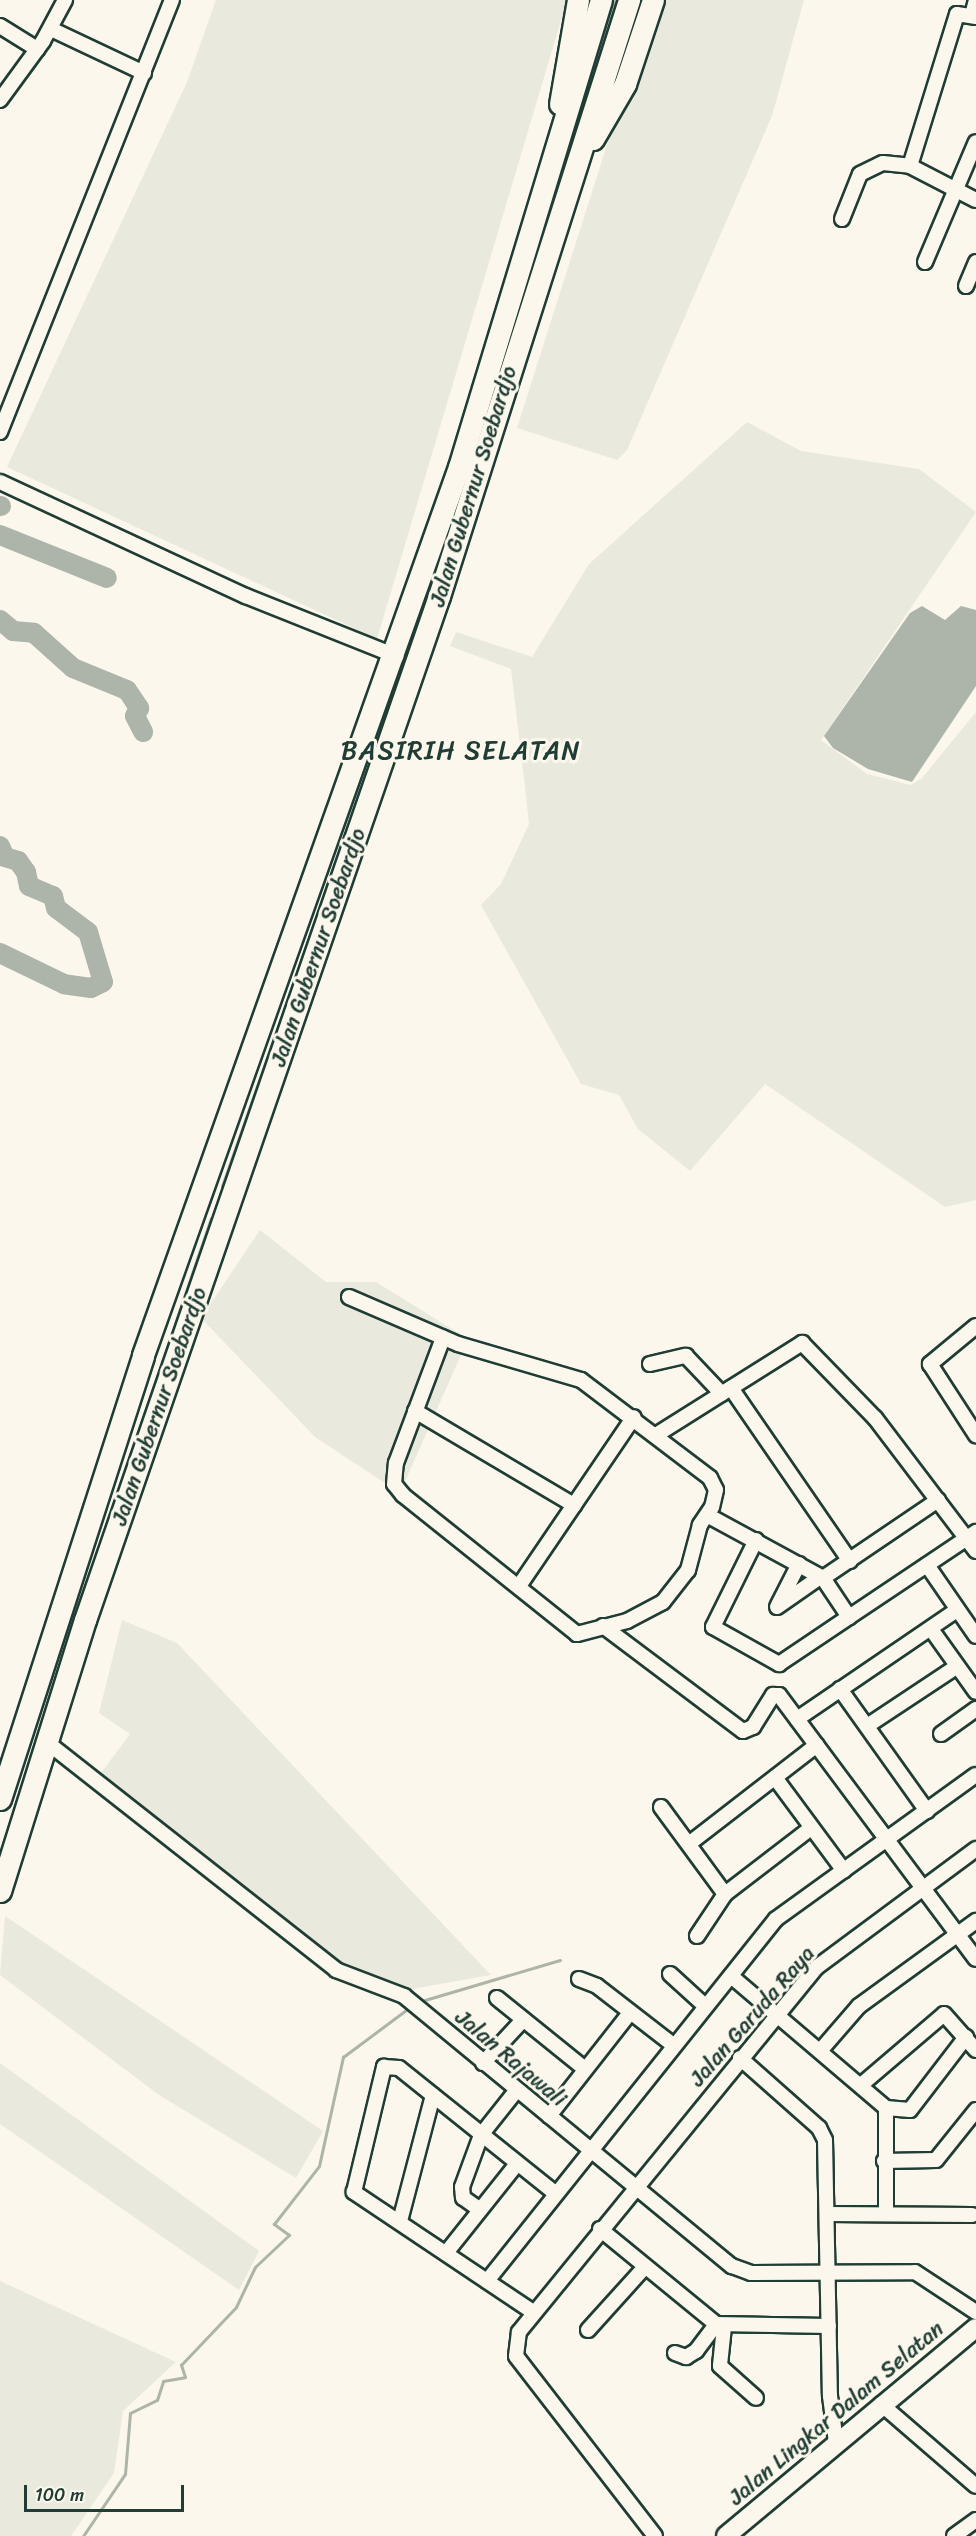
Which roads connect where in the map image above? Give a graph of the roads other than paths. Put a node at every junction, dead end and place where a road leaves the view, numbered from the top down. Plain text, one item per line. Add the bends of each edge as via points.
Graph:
1 (65, 0) edge
2 (172, 0) edge
3 (578, 0) edge
4 (601, 0) edge
5 (629, 0) edge
6 (653, 0) edge
7 (976, 0) edge
8 (974, 16) edge
9 (0, 26) edge
10 (51, 29) junction
11 (38, 49) junction
12 (144, 73) junction
13 (0, 100) edge
14 (563, 123) junction
15 (976, 142) edge
16 (581, 155) junction
17 (910, 166) junction
18 (956, 190) junction
19 (976, 200) edge
20 (842, 219) dead end
21 (925, 262) dead end
22 (976, 262) edge
23 (966, 286) dead end
24 (0, 432) edge
25 (0, 482) edge
26 (396, 656) junction
27 (200, 1194) junction
28 (229, 1203) junction
29 (349, 1297) dead end
30 (976, 1326) edge
31 (443, 1338) junction
32 (650, 1364) dead end
33 (726, 1391) junction
34 (415, 1411) junction
35 (634, 1417) junction
36 (656, 1435) junction
37 (976, 1435) edge
38 (938, 1500) junction
39 (574, 1506) junction
40 (707, 1515) junction
41 (971, 1535) edge
42 (756, 1540) junction
43 (976, 1551) edge
44 (850, 1561) junction
45 (799, 1564) junction
46 (927, 1565) junction
47 (822, 1577) junction
48 (519, 1586) junction
49 (957, 1610) junction
50 (849, 1617) junction
51 (603, 1626) junction
52 (931, 1629) junction
53 (976, 1636) edge
54 (956, 1667) junction
55 (840, 1689) junction
56 (976, 1692) edge
57 (976, 1709) edge
58 (797, 1719) junction
59 (867, 1726) junction
60 (942, 1734) dead end
61 (48, 1743) junction
62 (817, 1745) junction
63 (976, 1775) edge
64 (776, 1779) junction
65 (0, 1799) edge
66 (661, 1807) dead end
67 (927, 1811) junction
68 (811, 1828) junction
69 (887, 1839) junction
70 (690, 1843) junction
71 (976, 1849) edge
72 (844, 1871) junction
73 (924, 1887) junction
74 (0, 1891) edge
75 (725, 1894) junction
76 (976, 1922) edge
77 (958, 1934) junction
78 (697, 1936) dead end
79 (976, 1959) edge
80 (670, 1974) dead end
81 (731, 1976) junction
82 (579, 1979) dead end
83 (497, 1998) dead end
84 (705, 2006) junction
85 (629, 2014) junction
86 (777, 2014) junction
87 (523, 2019) junction
88 (966, 2037) junction
89 (673, 2045) junction
90 (976, 2050) edge
91 (820, 2051) junction
92 (740, 2058) junction
93 (483, 2063) junction
94 (585, 2069) junction
95 (861, 2085) junction
96 (516, 2091) junction
97 (433, 2095) junction
98 (886, 2108) junction
99 (976, 2110) edge
100 (549, 2116) junction
101 (481, 2135) junction
102 (590, 2152) junction
103 (884, 2161) junction
104 (516, 2165) junction
105 (635, 2187) junction
106 (556, 2194) junction
107 (479, 2210) junction
108 (886, 2212) junction
109 (828, 2214) junction
110 (972, 2215) dead end
111 (400, 2221) junction
112 (600, 2229) junction
113 (446, 2253) junction
114 (645, 2267) junction
115 (828, 2269) junction
116 (487, 2281) junction
117 (533, 2312) junction
118 (976, 2312) edge
119 (720, 2325) junction
120 (829, 2326) junction
121 (976, 2328) edge
122 (588, 2330) dead end
123 (675, 2353) dead end
124 (756, 2398) dead end
125 (881, 2404) junction
126 (836, 2443) junction
127 (976, 2486) edge
128 (976, 2520) edge
129 (655, 2536) edge
130 (726, 2536) edge
131 (954, 2536) edge

1 - 10 street
2 - 12 street
3 - 14 highway via 559,94
4 - 14 highway, Jalan Gubernur Soebardjo
5 - 16 highway, Jalan Gubernur Soebardjo
6 - 16 highway via 616,103
7 - 8 street
8 - 17 street via 958,13 949,34
9 - 11 street
10 - 11 street
10 - 12 street
11 - 13 street
12 - 24 street
14 - 26 highway, Jalan Gubernur Soebardjo via 459,467
15 - 18 street
16 - 28 highway, Jalan Gubernur Soebardjo via 401,708
17 - 18 street
17 - 20 street via 883,163 863,170
18 - 19 street
18 - 21 street
22 - 23 street
25 - 26 street via 246,596
26 - 27 highway, Jalan Gubernur Soebardjo
27 - 28 highway
27 - 65 highway, Jalan Gubernur Soebardjo
28 - 61 highway, Jalan Gubernur Soebardjo
29 - 31 street
30 - 37 street via 930,1364
31 - 34 street
31 - 35 street via 559,1370
32 - 33 street via 686,1356
33 - 36 street
33 - 38 street via 802,1343 875,1418
33 - 44 street
34 - 39 street
34 - 48 street via 394,1484
35 - 36 street
35 - 39 street
36 - 40 street via 714,1484 716,1497
38 - 41 street
38 - 44 street
39 - 48 street
40 - 42 street
40 - 51 street via 675,1591 649,1613
41 - 43 street
41 - 46 street
42 - 45 street
42 - 50 street via 713,1627 779,1664
44 - 47 street
45 - 47 street
45 - 47 street via 777,1607
46 - 49 street
46 - 50 street
47 - 50 street
48 - 51 street via 569,1630 583,1634
49 - 52 street
49 - 53 street
51 - 58 street via 743,1731 753,1727 776,1694
52 - 54 street
52 - 55 street
54 - 56 street
54 - 59 street
55 - 58 street
55 - 59 street
57 - 60 street
58 - 62 street
59 - 67 street
61 - 74 highway, Jalan Gubernur Soebardjo
61 - 93 street, Jalan Rajawali via 336,1970 404,1996
62 - 64 street
62 - 69 street
63 - 67 street
64 - 68 street
64 - 70 street
66 - 70 street
67 - 69 street
68 - 72 street
68 - 75 street
69 - 72 street
69 - 73 street
70 - 75 street
71 - 73 street, Jalan Garuda Raya
72 - 81 street via 776,1919
73 - 77 street
73 - 86 street, Jalan Garuda Raya via 818,1967
75 - 78 street
76 - 77 street
77 - 79 street
77 - 91 street via 859,2007
80 - 84 street
81 - 84 street
81 - 86 street
82 - 85 street via 597,1986
83 - 87 street
84 - 89 street
85 - 89 street
85 - 94 street
86 - 91 street
86 - 92 street, Jalan Garuda Raya
87 - 93 street
87 - 94 street
88 - 90 street
88 - 95 street via 949,2015 939,2017
88 - 98 street via 910,2110
89 - 102 street
91 - 95 street
92 - 105 street, Jalan Garuda Raya
92 - 109 street via 823,2135
93 - 96 street, Jalan Rajawali
94 - 100 street
95 - 98 street
96 - 100 street, Jalan Rajawali
96 - 101 street
97 - 101 street
97 - 111 street
97 - 111 street via 399,2068 384,2067 354,2192
98 - 103 street
99 - 103 street via 936,2160
100 - 102 street, Jalan Rajawali
101 - 104 street
101 - 107 street via 461,2191
102 - 105 street, Jalan Rajawali
102 - 106 street
103 - 108 street
104 - 106 street
104 - 107 street
105 - 112 street, Jalan Garuda Raya
105 - 115 street, Jalan Rajawali via 742,2271
106 - 116 street
107 - 113 street
108 - 109 street
108 - 110 street
109 - 115 street
111 - 113 street
112 - 114 street
112 - 117 street, Jalan Garuda Raya
113 - 116 street
114 - 119 street
114 - 122 street
115 - 118 street, Jalan Rajawali via 924,2275
115 - 120 street
116 - 117 street
117 - 129 street, Jalan Garuda Raya via 514,2345 516,2356
119 - 120 street
119 - 123 street via 686,2358
119 - 124 street via 720,2366
120 - 126 street
121 - 125 main road, Jalan Lingkar Dalam Selatan
125 - 126 main road, Jalan Lingkar Dalam Selatan
125 - 127 street
126 - 130 main road, Jalan Lingkar Dalam Selatan
128 - 131 street

